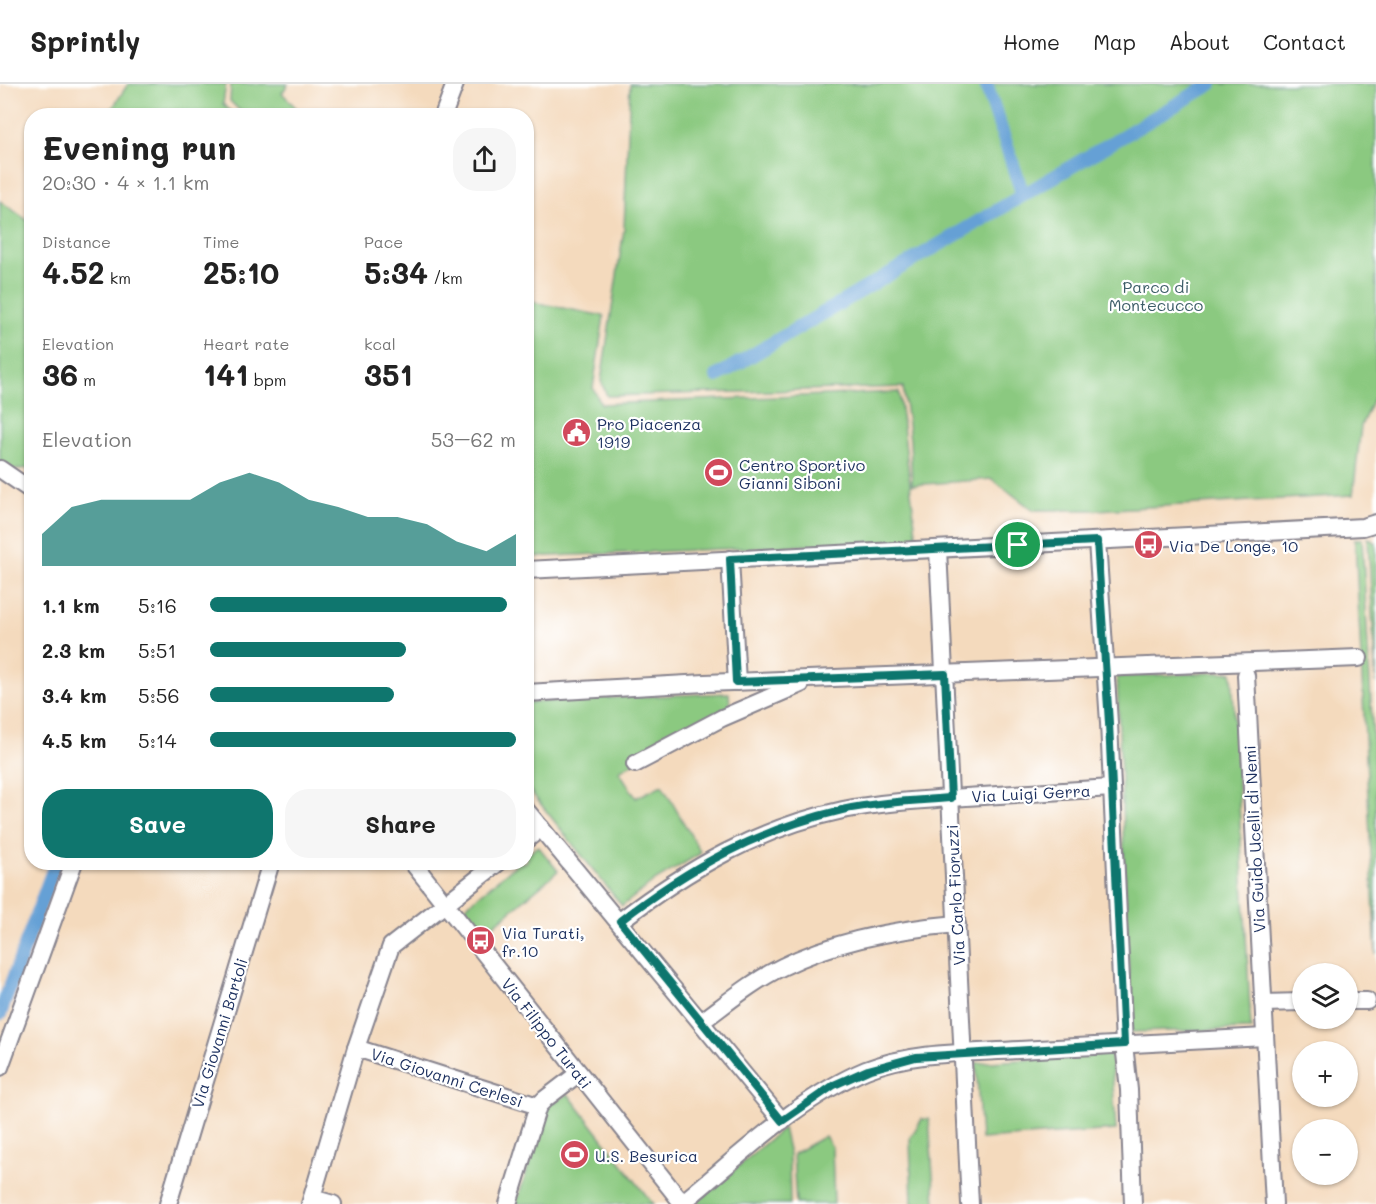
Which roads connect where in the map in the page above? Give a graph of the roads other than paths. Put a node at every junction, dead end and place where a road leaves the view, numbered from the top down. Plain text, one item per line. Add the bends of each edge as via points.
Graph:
1 (455, 84) edge
2 (446, 108) edge
3 (0, 469) edge
4 (24, 485) edge
5 (1372, 527) edge
6 (1097, 541) junction
7 (938, 549) junction
8 (730, 559) junction
9 (534, 570) edge
10 (1359, 658) dead end
11 (1106, 668) junction
12 (945, 674) junction
13 (1246, 675) dead end
14 (810, 680) junction
15 (736, 682) junction
16 (534, 693) edge
17 (636, 764) dead end
18 (1112, 788) junction
19 (951, 798) junction
20 (534, 820) edge
21 (541, 828) junction
22 (534, 834) edge
23 (71, 870) edge
24 (269, 870) edge
25 (418, 870) edge
26 (489, 870) edge
27 (446, 905) junction
28 (620, 921) junction
29 (957, 924) junction
30 (1358, 1001) edge
31 (1367, 1001) dead end
32 (1292, 1002) edge
33 (1263, 1003) junction
34 (701, 1022) junction
35 (1265, 1037) junction
36 (1124, 1044) junction
37 (356, 1048) junction
38 (963, 1053) junction
39 (0, 1067) edge
40 (579, 1073) junction
41 (538, 1106) junction
42 (782, 1121) junction
43 (311, 1201) edge
44 (682, 1203) edge
45 (168, 1204) edge
46 (333, 1204) edge
47 (508, 1204) edge
48 (970, 1204) edge
49 (1133, 1204) edge
50 (1274, 1204) edge

1 - 2 street
3 - 4 street
5 - 6 street
6 - 7 street
6 - 11 street
7 - 8 street
7 - 12 street, Via Carlo Fioruzzi
8 - 9 street
8 - 15 street
10 - 11 street
11 - 12 street
11 - 18 street
12 - 14 street
12 - 19 street, Via Carlo Fioruzzi
13 - 33 street, Via Guido Ucelli di Nemi
14 - 15 street
14 - 17 street via 722,718
15 - 16 street
18 - 19 street, Via Luigi Gerra
18 - 36 street
19 - 28 street, Via Luigi Gerra via 843,810 786,827 720,854 658,891
19 - 29 street, Via Carlo Fioruzzi
20 - 21 street
21 - 22 street
21 - 28 street
23 - 39 street
24 - 45 street, Via Giovanni Bartoli
25 - 27 street, Via Filippo Turati
26 - 27 street, Via Giovanni Cerlesi
27 - 37 street, Via Giovanni Cerlesi via 391,946
27 - 40 street, Via Filippo Turati
28 - 34 street
29 - 34 street via 862,939 818,952 781,967
29 - 38 street, Via Carlo Fioruzzi
30 - 31 street
32 - 33 street
33 - 35 street, Via Guido Ucelli di Nemi
34 - 42 street
35 - 36 street
35 - 50 street, Via Guido Ucelli di Nemi
36 - 38 street
36 - 49 street
37 - 41 street, Via Giovanni Cerlesi
37 - 43 street, Via Giovanni Cerlesi
38 - 42 street via 916,1057 868,1070 834,1085
38 - 48 street, Via Carlo Fioruzzi
40 - 41 street
40 - 44 street, Via Filippo Turati
41 - 47 street
42 - 44 street
43 - 46 street, Via Giovanni Cerlesi

